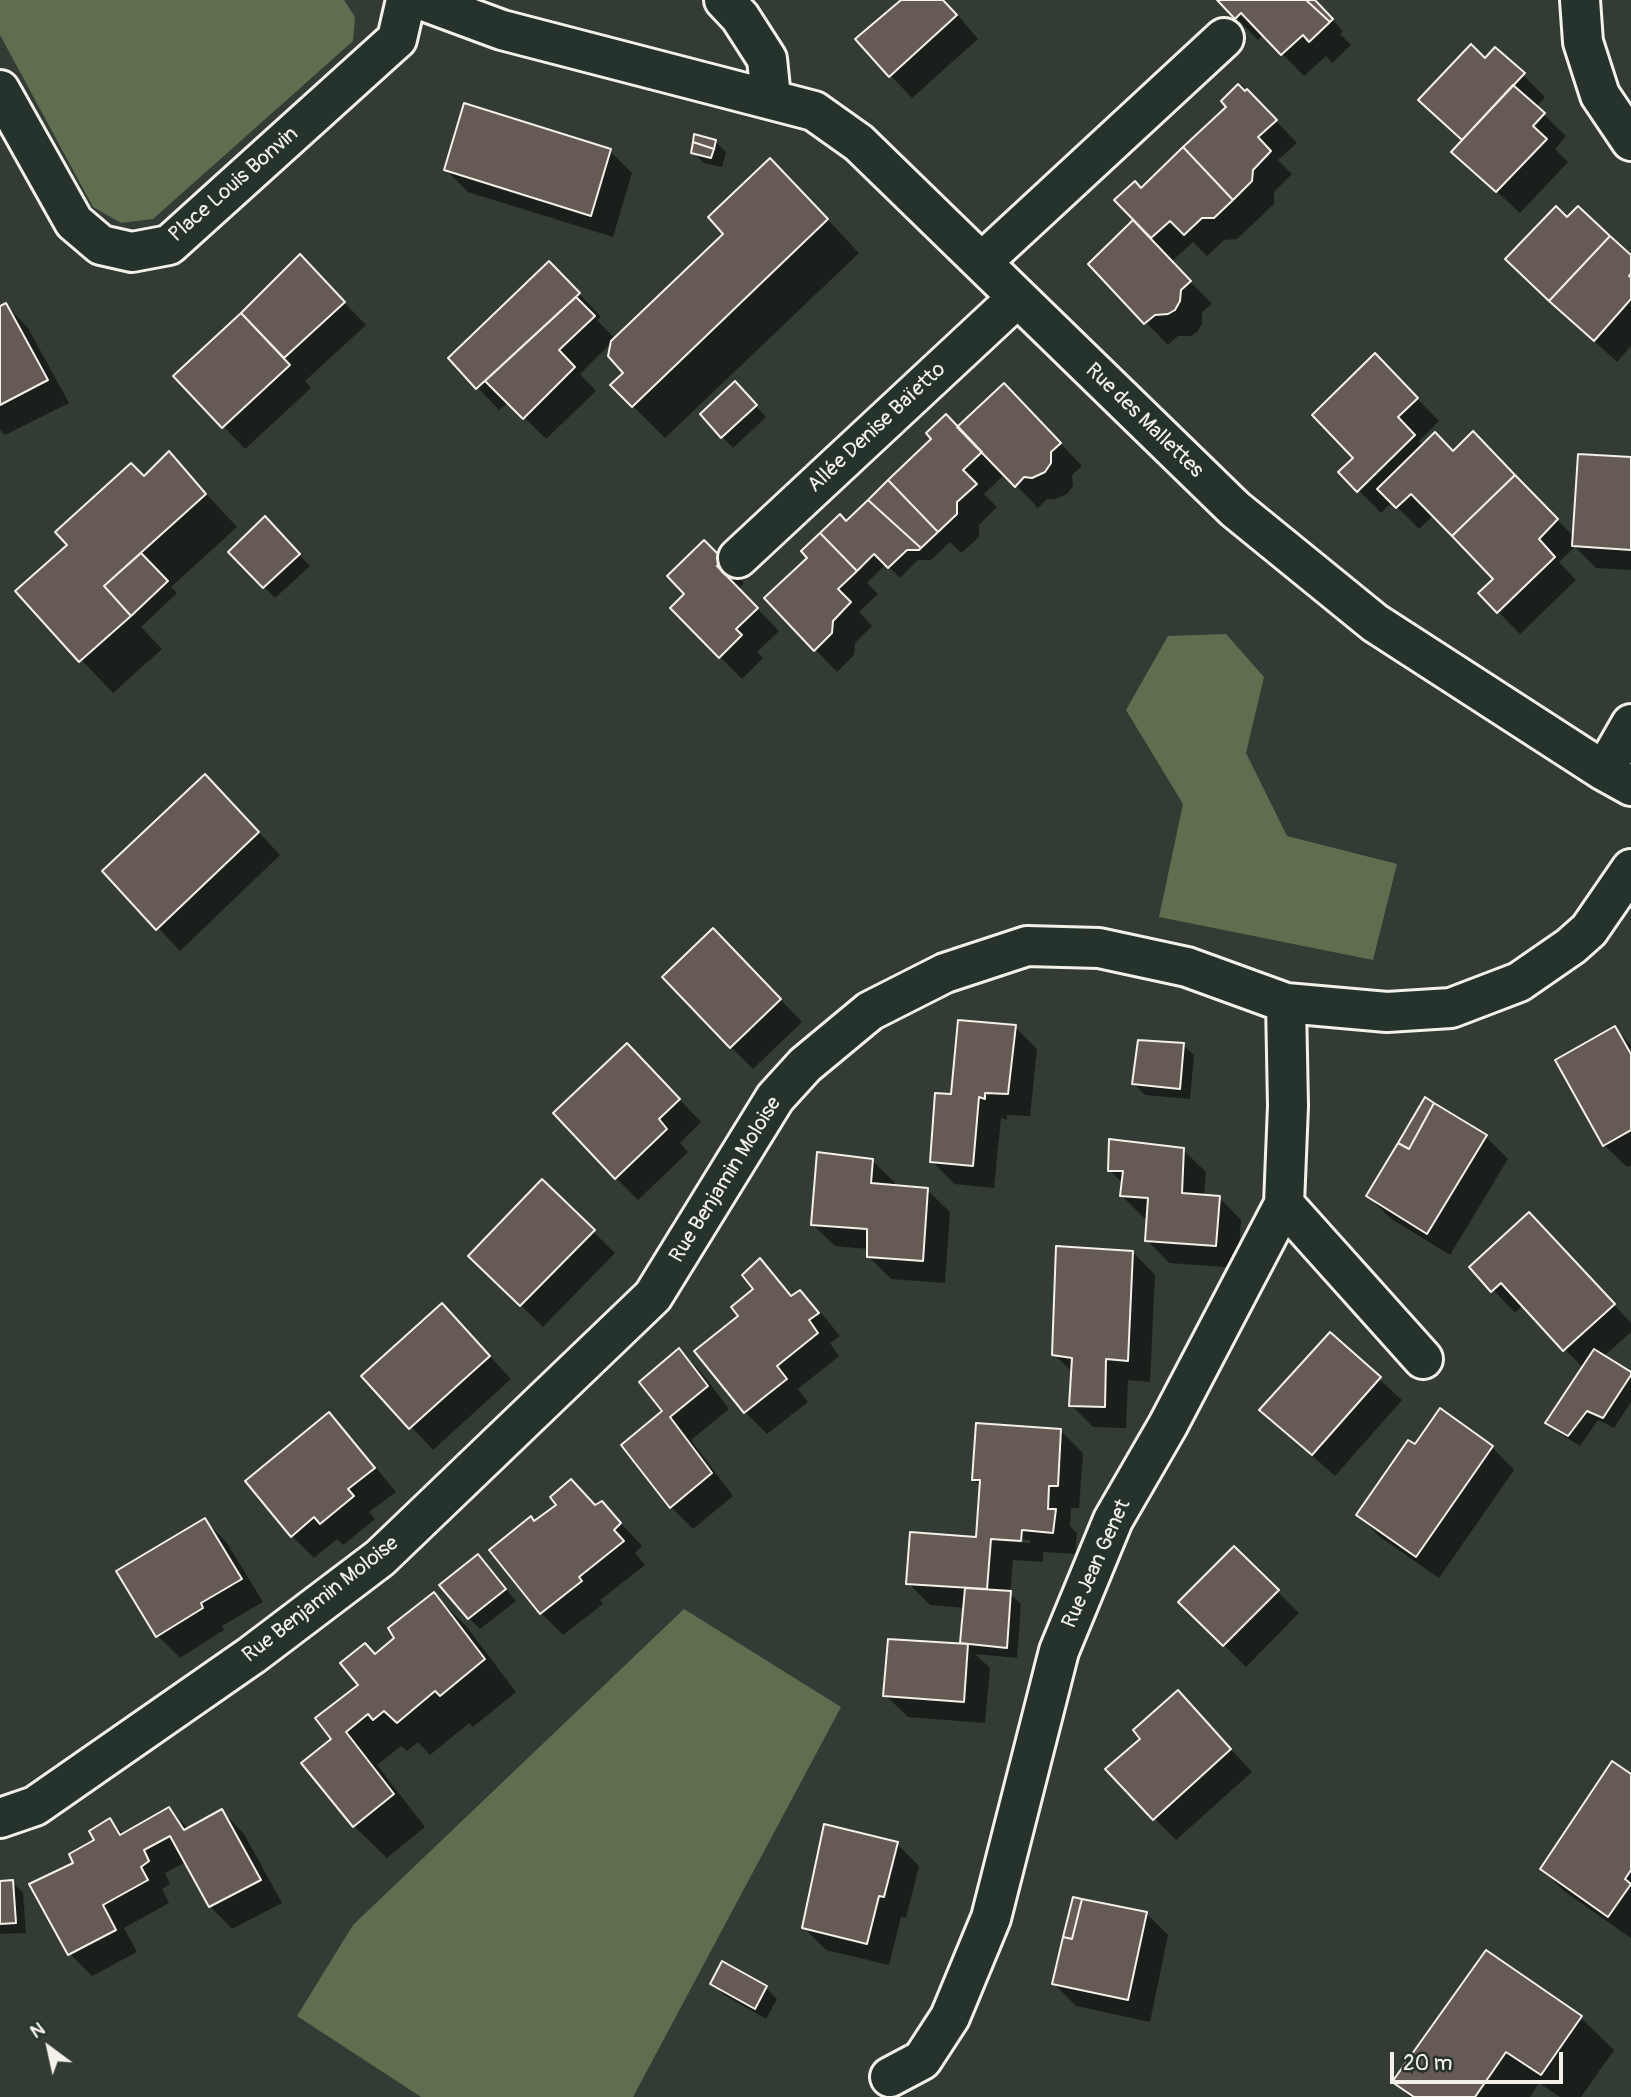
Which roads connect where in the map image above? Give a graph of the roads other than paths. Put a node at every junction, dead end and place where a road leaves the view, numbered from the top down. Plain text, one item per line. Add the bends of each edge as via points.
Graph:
1 (406, 0) edge
2 (421, 0) edge
3 (724, 0) edge
4 (1580, 0) edge
5 (1224, 37) dead end
6 (0, 90) edge
7 (771, 98) junction
8 (1631, 141) edge
9 (982, 262) junction
10 (1017, 298) junction
11 (738, 558) dead end
12 (1631, 724) edge
13 (1617, 779) edge
14 (1631, 869) edge
15 (1286, 1003) junction
16 (1284, 1203) junction
17 (1423, 1359) dead end
18 (0, 1818) edge
19 (890, 2077) dead end

1 - 6 street, Place Louis Bonvin via 397,39 169,245 132,253 101,245 74,222
2 - 7 street via 502,30
3 - 7 street via 767,59
4 - 8 street via 1583,42 1600,95
5 - 9 street
7 - 9 street, Rue des Mallettes via 814,111 859,143
9 - 10 street, Rue des Mallettes
10 - 11 street, Allée Denise Baïetto
10 - 13 street, Rue des Mallettes via 1236,509 1364,615
12 - 13 street
14 - 15 street, Rue Benjamin Moloise via 1589,930 1519,982 1451,1008 1387,1012
15 - 16 street, Rue Jean Genet
15 - 18 street, Rue Benjamin Moloise via 1187,967 1099,948 1027,946 945,973 870,1011 805,1065 775,1098 653,1296 380,1558 252,1655 35,1806
16 - 17 street
16 - 19 street, Rue Jean Genet via 1113,1520 1059,1651 990,1918 950,2017 922,2060

